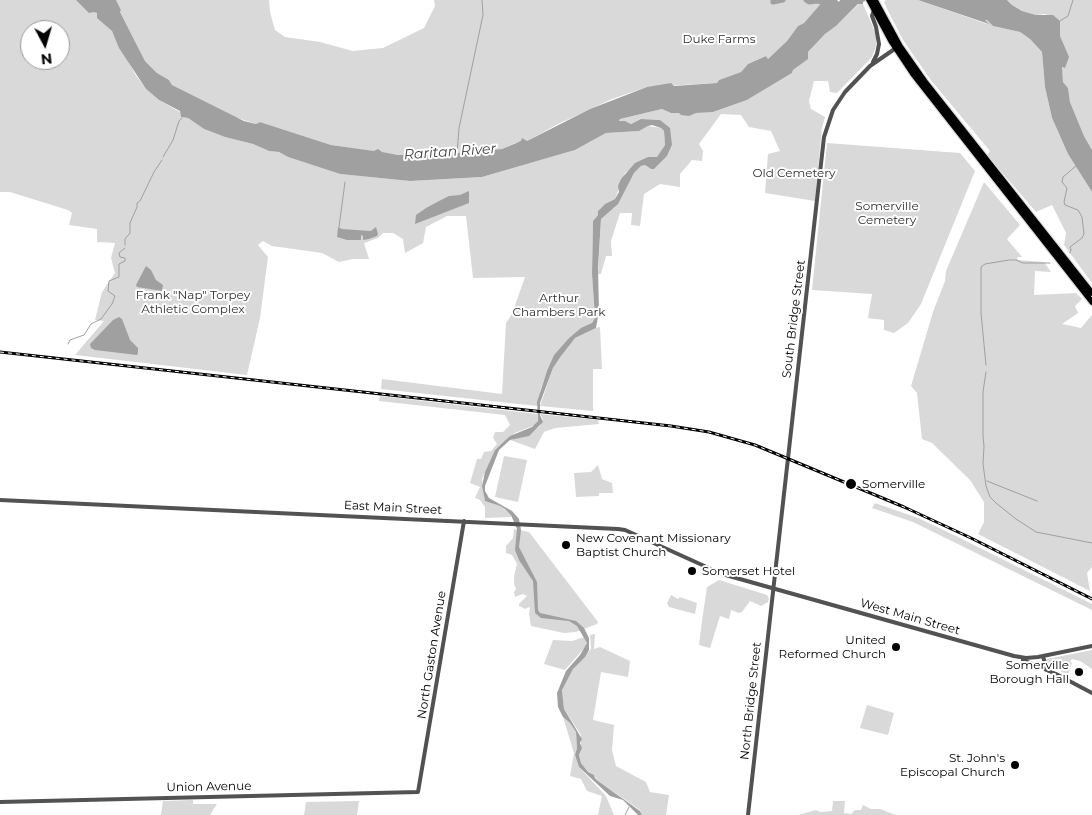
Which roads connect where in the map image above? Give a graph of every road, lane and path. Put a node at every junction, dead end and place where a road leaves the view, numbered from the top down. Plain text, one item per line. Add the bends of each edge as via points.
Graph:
1 (869, 0) edge
2 (875, 0) edge
3 (876, 9) junction
4 (898, 47) junction
5 (870, 66) junction
6 (1092, 293) edge
7 (1092, 302) edge
8 (0, 500) edge
9 (464, 521) junction
10 (773, 589) junction
11 (1092, 646) edge
12 (1014, 656) junction
13 (1043, 656) junction
14 (1056, 674) junction
15 (1090, 692) edge
16 (418, 792) joint
17 (0, 802) edge
18 (748, 815) edge

1 - 3 highway
2 - 3 highway
3 - 4 highway
3 - 5 street, South Bridge Street via 872,16 879,44
4 - 5 street, South Bridge Street
4 - 6 highway
4 - 7 highway via 929,95
5 - 10 street, South Bridge Street via 838,102 824,142
8 - 9 street, East Main Street
9 - 10 street, East Main Street via 625,530 713,572
9 - 16 street, North Gaston Avenue
10 - 12 street, West Main Street
10 - 18 street, North Bridge Street
11 - 13 street, West Main Street
12 - 13 street, West Main Street
12 - 14 street
13 - 14 street via 1045,664
14 - 15 street
16 - 17 street, Union Avenue

